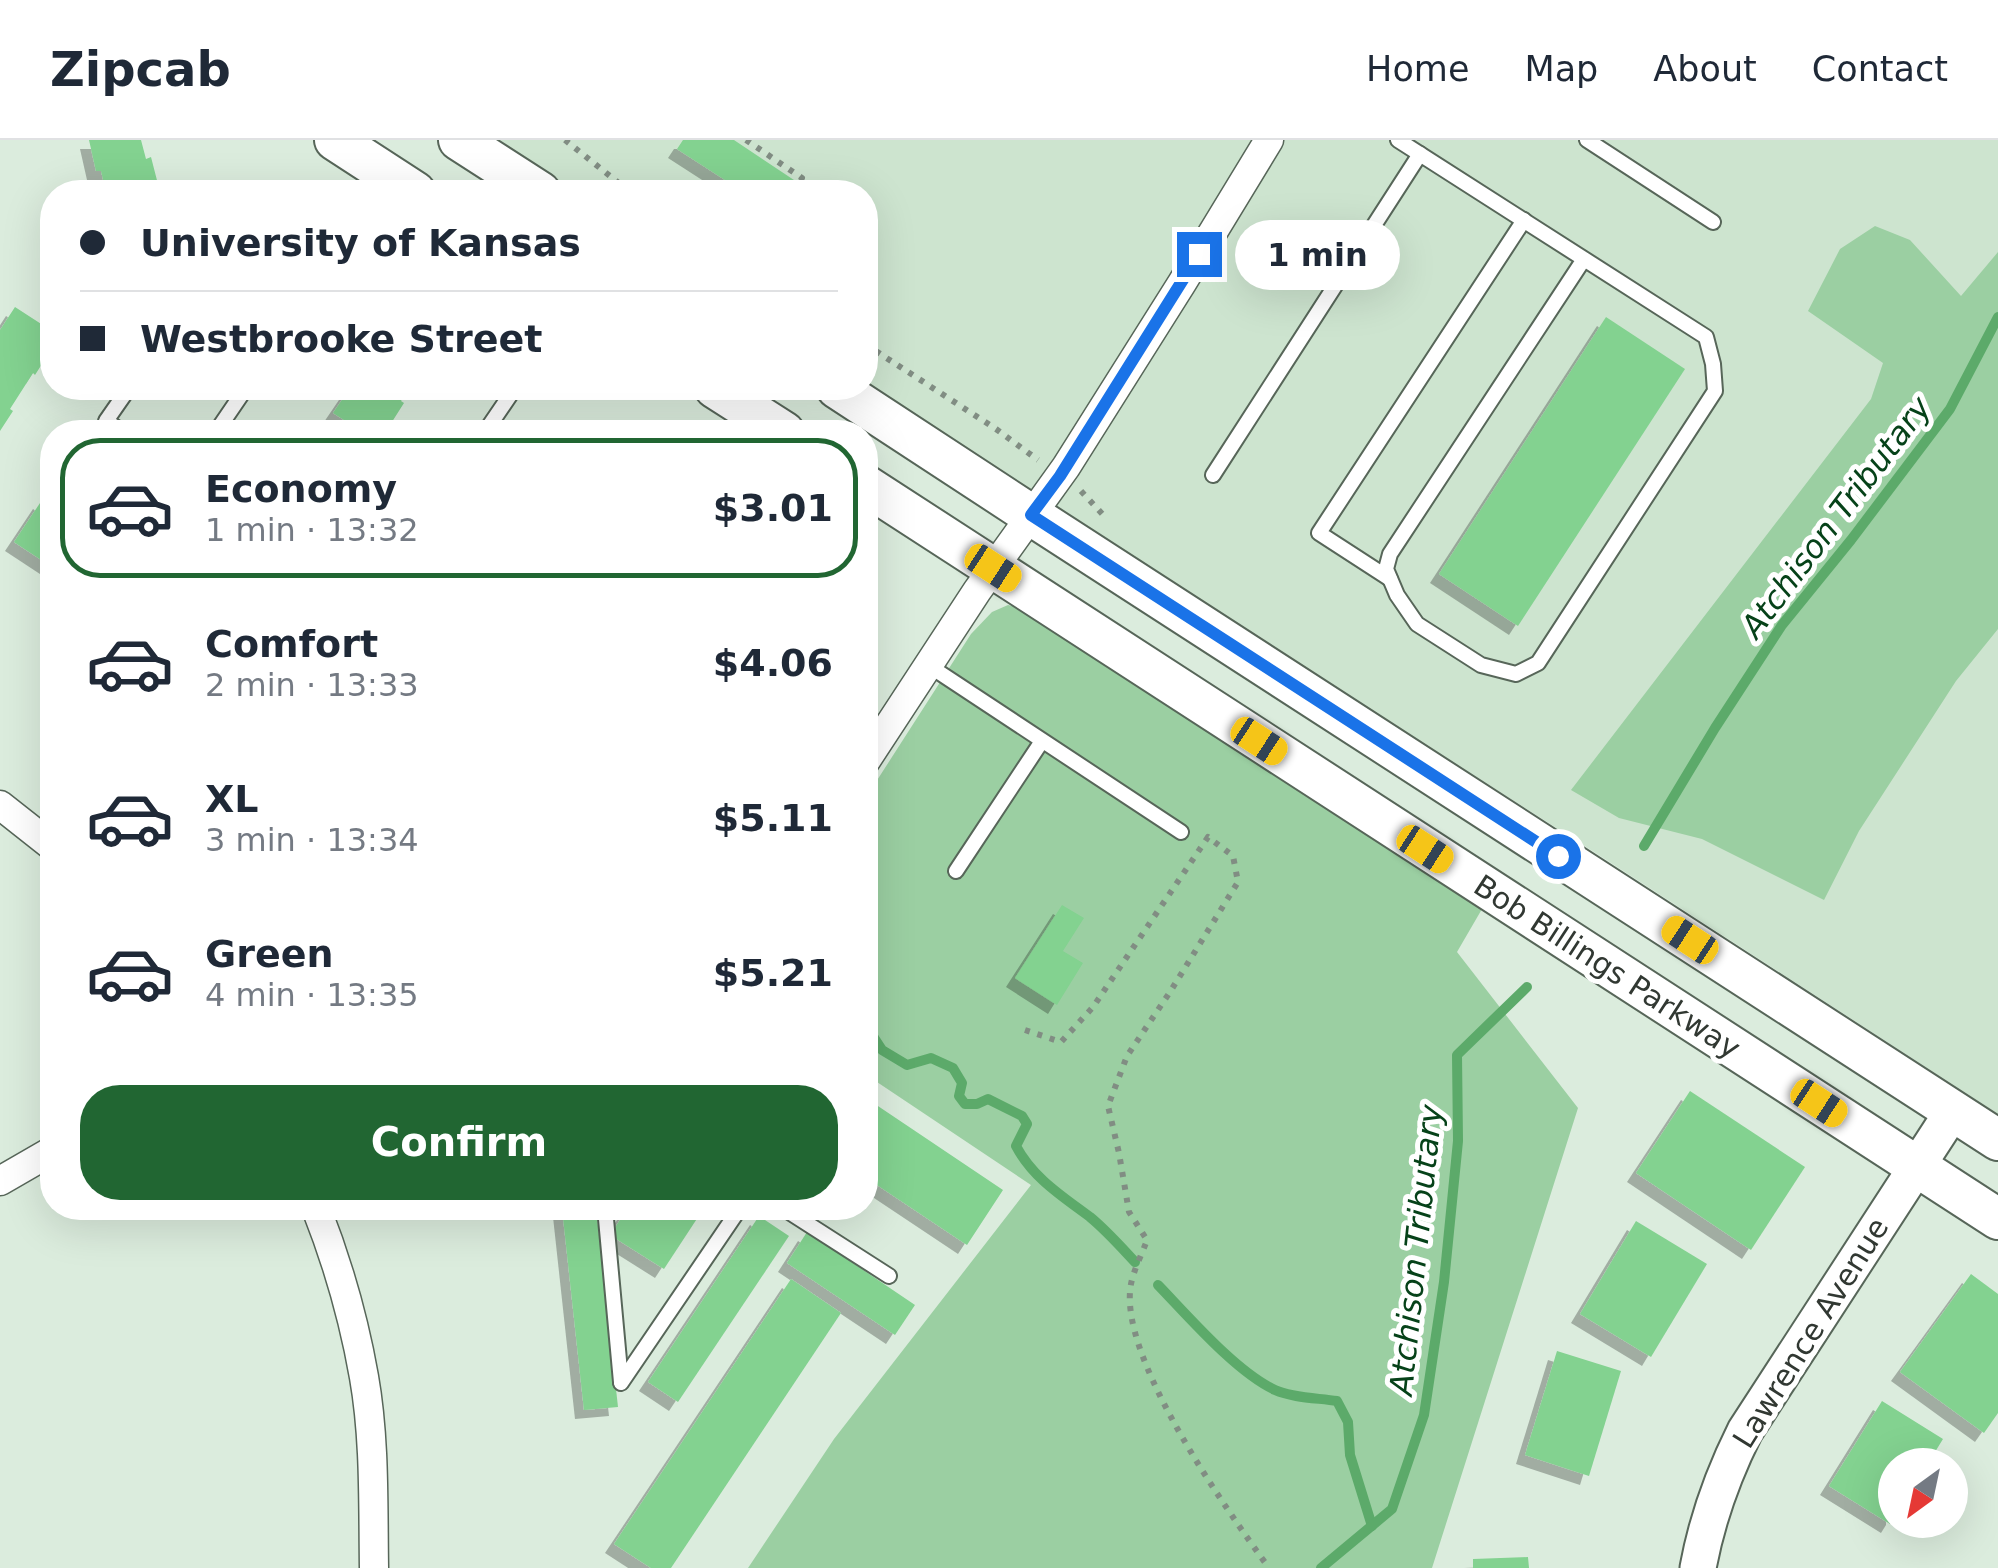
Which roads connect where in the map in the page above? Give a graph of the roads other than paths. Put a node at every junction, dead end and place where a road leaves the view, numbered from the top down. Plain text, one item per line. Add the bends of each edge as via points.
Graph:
1 (335, 140) edge
2 (459, 140) edge
3 (1268, 140) edge
4 (1398, 140) edge
5 (1587, 140) edge
6 (1420, 154) junction
7 (397, 180) edge
8 (521, 180) edge
9 (1524, 220) junction
10 (1713, 222) dead end
11 (1584, 259) junction
12 (734, 400) edge
13 (855, 400) edge
14 (765, 420) edge
15 (1213, 475) dead end
16 (878, 493) edge
17 (1031, 515) junction
18 (993, 568) junction
19 (1391, 580) junction
20 (928, 665) junction
21 (1042, 741) junction
22 (878, 742) edge
23 (0, 806) edge
24 (1181, 832) dead end
25 (40, 837) edge
26 (956, 871) dead end
27 (1953, 1110) junction
28 (1998, 1140) edge
29 (40, 1159) edge
30 (1917, 1166) junction
31 (0, 1182) edge
32 (1998, 1218) edge
33 (321, 1220) edge
34 (606, 1220) edge
35 (732, 1220) edge
36 (802, 1220) edge
37 (889, 1276) dead end
38 (374, 1568) edge
39 (1698, 1568) edge

1 - 7 main road
2 - 8 main road
3 - 17 street
4 - 6 lane
5 - 10 lane
6 - 9 lane
6 - 15 lane
9 - 11 lane
9 - 19 lane via 1320,534
11 - 19 lane via 1390,554
11 - 19 lane via 1706,336 1715,391 1538,663 1516,674 1481,665 1417,624
12 - 14 main road
13 - 17 main road
16 - 18 main road, Bob Billings Parkway
17 - 18 street
17 - 27 main road
18 - 20 street
18 - 30 main road, Bob Billings Parkway
20 - 21 lane
20 - 22 street
21 - 24 lane
21 - 26 lane
23 - 25 street
27 - 28 main road
27 - 30 street, Lawrence Avenue
29 - 31 street
30 - 32 main road, Bob Billings Parkway
30 - 39 street, Lawrence Avenue via 1745,1431 1716,1498
33 - 38 street via 364,1378
34 - 35 lane via 622,1383
36 - 37 lane

